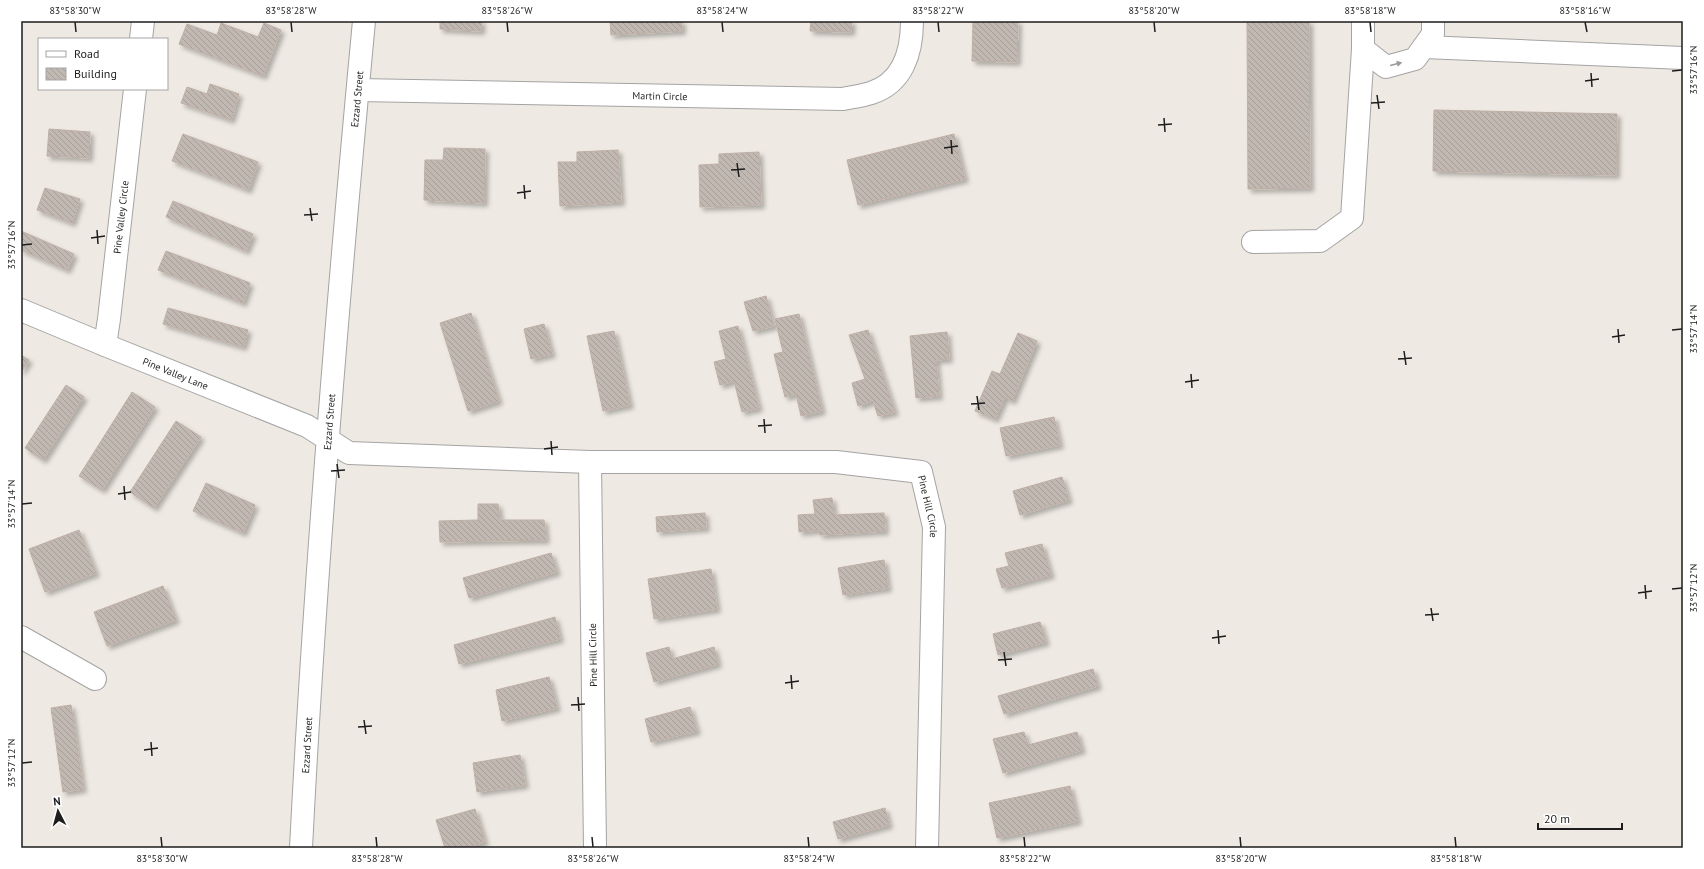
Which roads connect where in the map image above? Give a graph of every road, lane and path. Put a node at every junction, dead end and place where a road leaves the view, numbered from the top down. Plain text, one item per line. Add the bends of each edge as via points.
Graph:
1 (143, 21) edge
2 (364, 21) edge
3 (912, 21) edge
4 (1363, 21) edge
5 (1433, 21) edge
6 (141, 38) edge
7 (1424, 47) junction
8 (1363, 49) junction
9 (1683, 58) edge
10 (136, 90) edge
11 (358, 90) junction
12 (1253, 242) dead end
13 (21, 310) edge
14 (105, 345) junction
15 (328, 440) junction
16 (590, 462) junction
17 (21, 637) edge
18 (96, 679) dead end
19 (301, 848) edge
20 (595, 848) edge
21 (927, 848) edge

1 - 6 street
2 - 11 street, Ezzard Street
3 - 11 street, Martin Circle via 908,56 896,79 872,93 843,99
4 - 8 street
5 - 7 street via 1433,34
8 -> 7 street via 1386,67 1415,60
7 - 9 street
8 - 12 street via 1352,218 1320,241
10 - 14 street, Pine Valley Circle
11 - 15 street, Ezzard Street
13 - 14 street, Pine Valley Lane
14 - 15 street, Pine Valley Lane via 307,426
15 - 16 street, Pine Hill Circle via 349,452
15 - 19 street, Ezzard Street
16 - 20 street, Pine Hill Circle
16 - 21 street, Pine Hill Circle via 836,462 921,472 934,527
17 - 18 street

